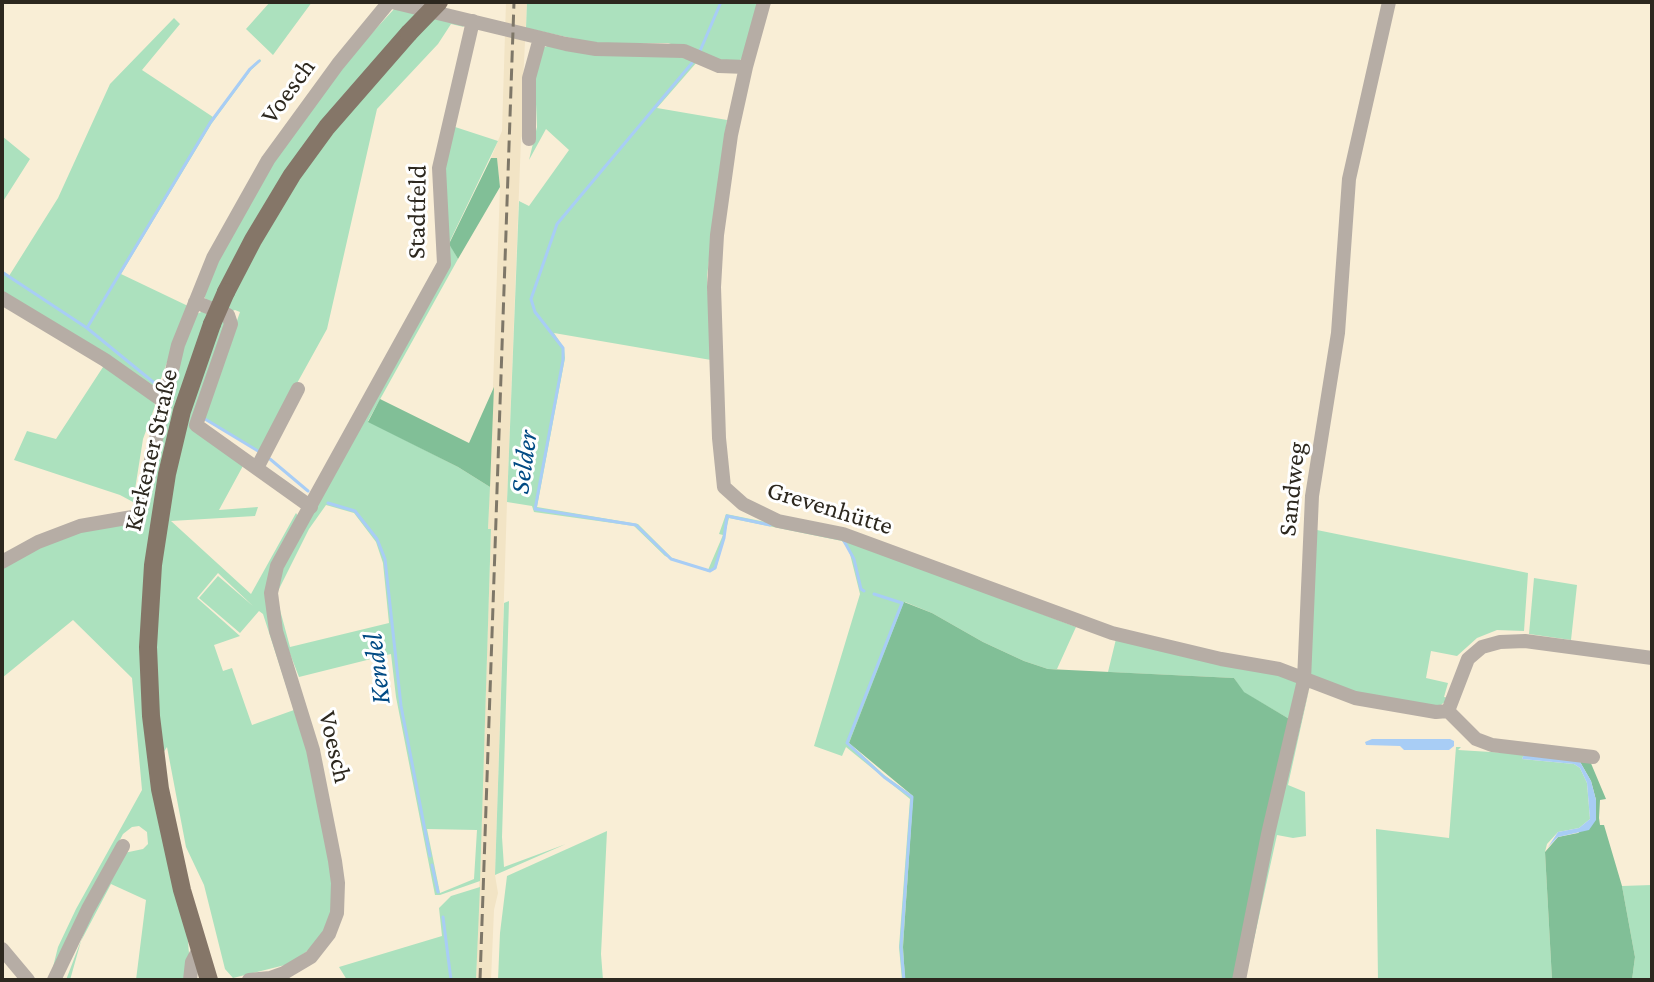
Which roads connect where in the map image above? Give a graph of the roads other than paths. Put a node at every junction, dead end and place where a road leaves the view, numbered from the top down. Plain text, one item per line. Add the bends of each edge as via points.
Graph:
1 (390, 2) edge
2 (439, 2) edge
3 (764, 2) edge
4 (1389, 2) edge
5 (473, 21) junction
6 (540, 38) junction
7 (719, 66) junction
8 (746, 67) junction
9 (741, 88) junction
10 (529, 139) dead end
11 (2, 298) edge
12 (195, 302) junction
13 (298, 389) dead end
14 (375, 391) joint
15 (163, 401) junction
16 (257, 468) junction
17 (311, 507) junction
18 (2, 562) edge
19 (1652, 658) edge
20 (1304, 680) junction
21 (1448, 711) junction
22 (1593, 757) dead end
23 (123, 846) dead end
24 (2, 949) edge
25 (199, 949) junction
26 (269, 979) edge
27 (28, 980) edge
28 (54, 980) edge
29 (190, 980) edge
30 (209, 980) edge
31 (249, 980) edge
32 (1239, 980) edge

1 - 5 street
1 - 12 street, Voesch via 268,160 213,258
2 - 25 main road, Kerkener Straße, bridge via 336,116 292,175 226,292 182,411 155,542 149,683 157,769
3 - 8 street, Grevenhütte
4 - 20 street, Sandweg via 1349,179 1338,333 1312,496
5 - 6 street
5 - 14 street, Stadtfeld via 439,168 444,264
6 - 7 street via 596,49 684,51
6 - 10 street via 529,78
7 - 8 street
7 - 9 street
8 - 9 street, Grevenhütte
9 - 20 street, Grevenhütte via 717,235 714,287 724,487 743,504 778,521 843,534 1112,633 1279,669
11 - 15 street
12 - 15 street, Voesch
12 - 16 street via 228,315 231,324 196,425
13 - 16 street
14 - 17 street, Voesch
15 - 18 street, Voesch via 138,516 80,526
16 - 17 street
17 - 26 street, Voesch via 277,566 271,605 313,750 338,899 334,925 321,946 297,967
19 - 21 street via 1500,642 1482,647 1468,659
20 - 21 street via 1355,698
20 - 32 street, Sandweg
21 - 22 street via 1476,739 1492,745
23 - 28 street
24 - 27 street
25 - 29 street
25 - 30 main road, Kerkener Straße
26 - 31 street, Voesch

